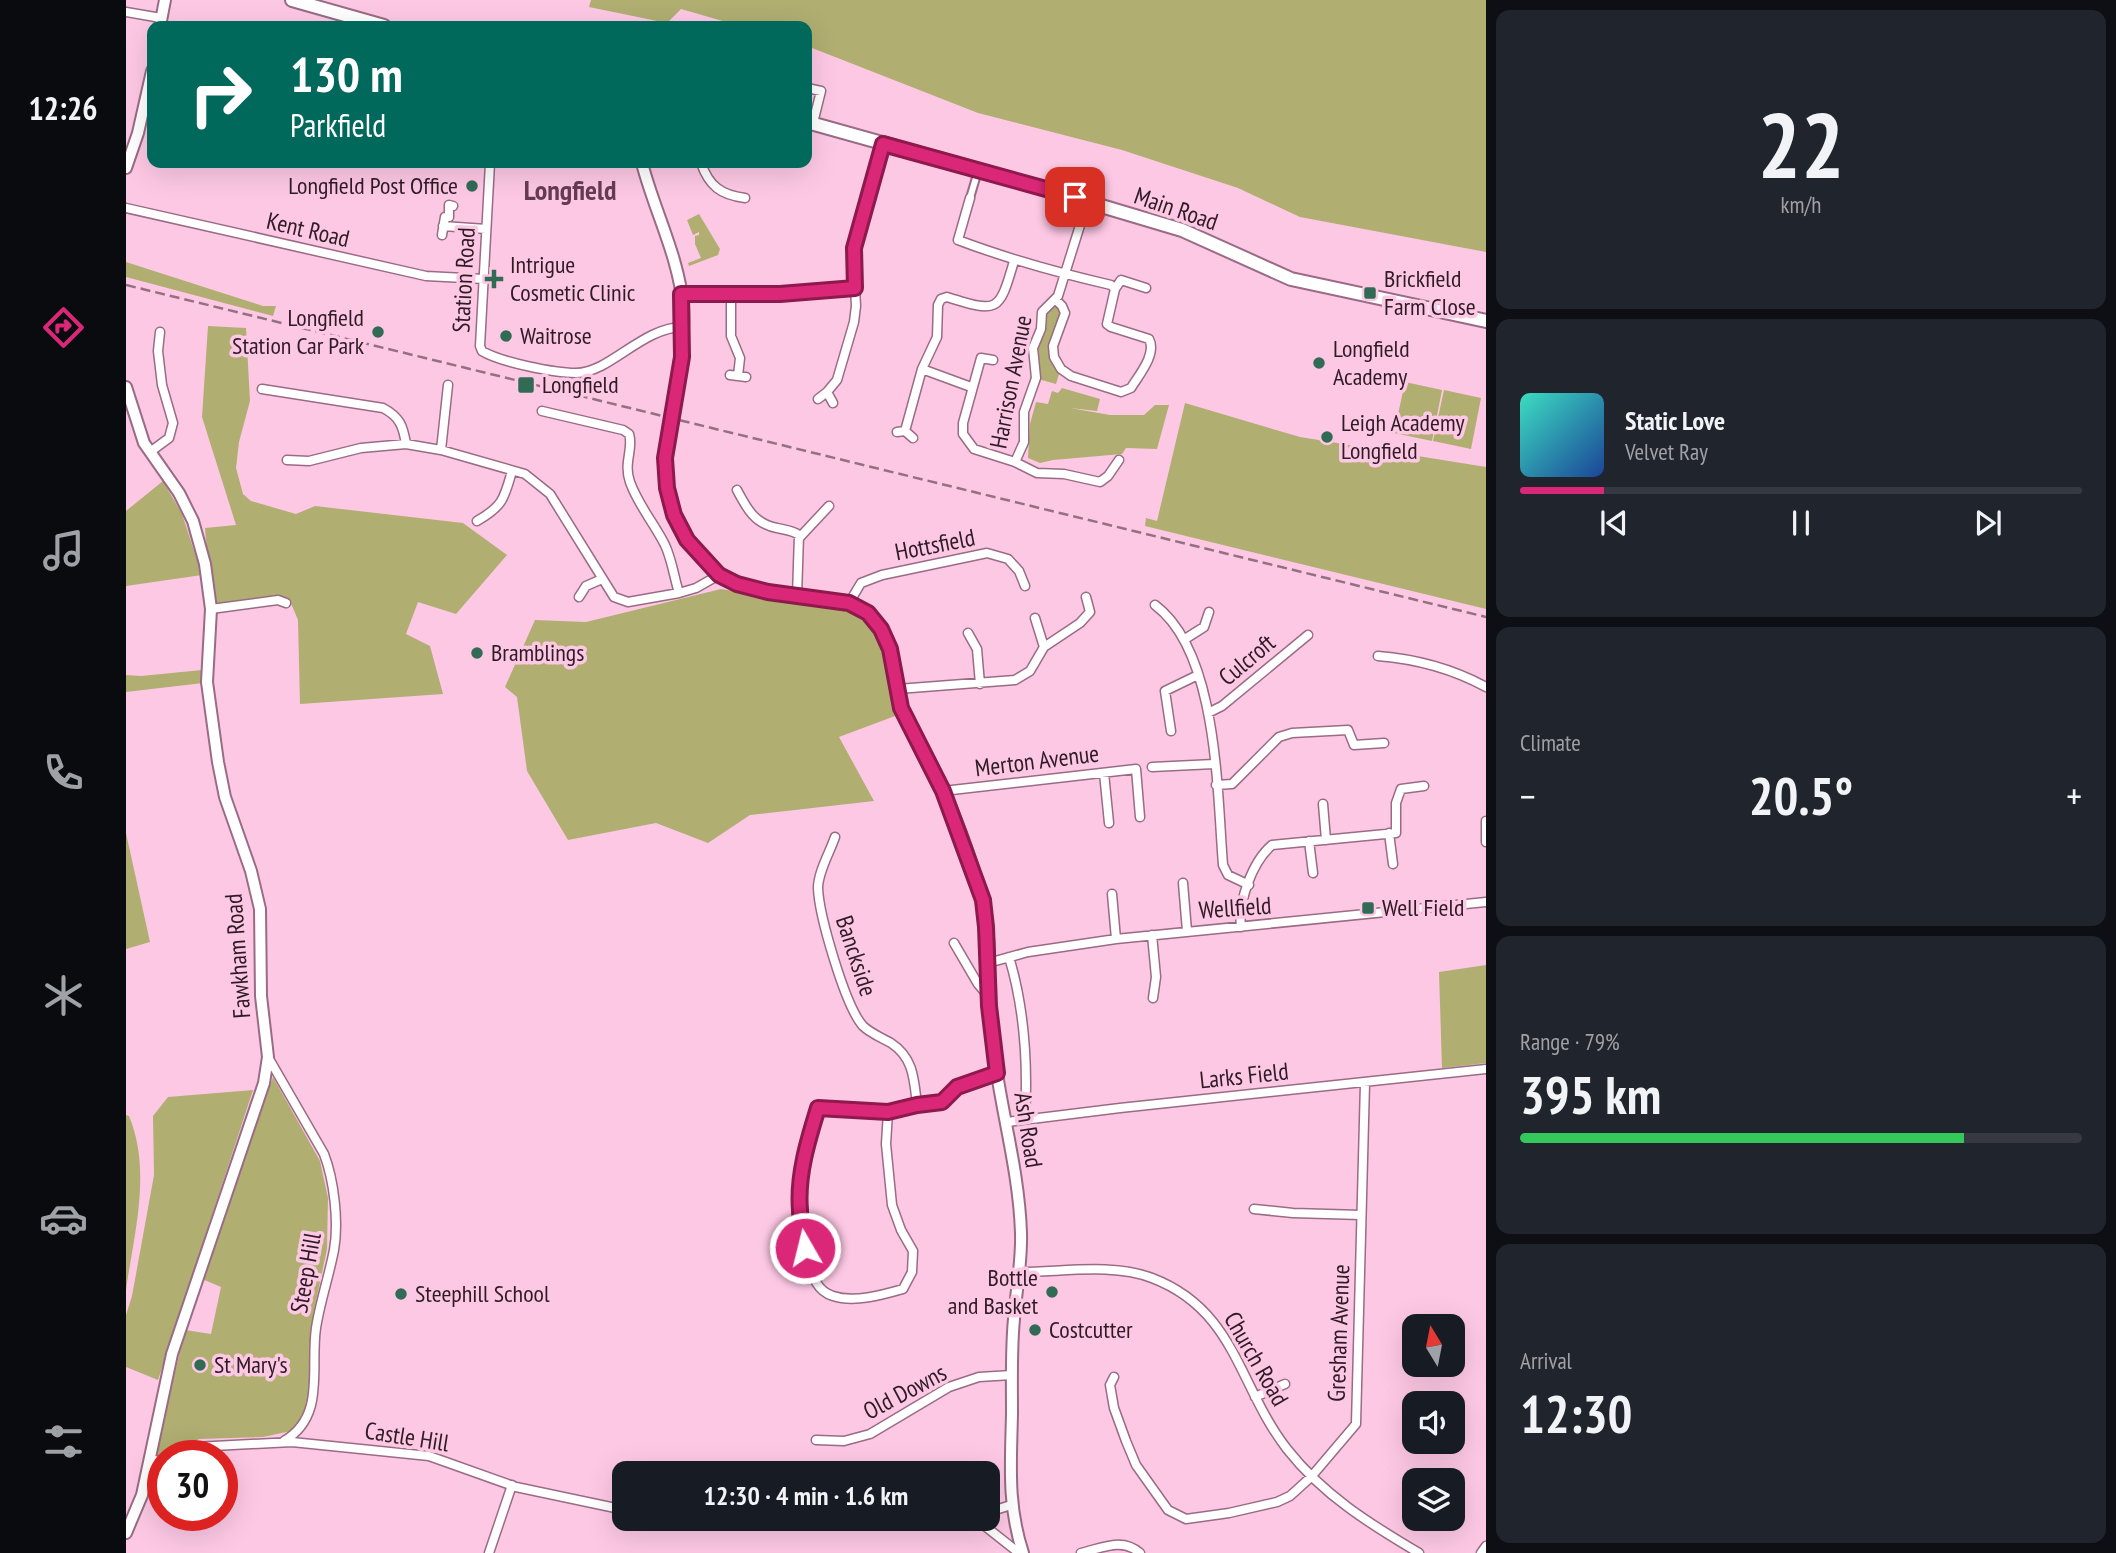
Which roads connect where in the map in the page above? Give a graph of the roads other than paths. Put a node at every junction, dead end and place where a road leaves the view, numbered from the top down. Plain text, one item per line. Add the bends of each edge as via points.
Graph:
1 (165, 0) edge
2 (292, 0) edge
3 (126, 12) edge
4 (157, 21) edge
5 (160, 21) edge
6 (366, 21) edge
7 (812, 89) edge
8 (147, 102) edge
9 (812, 117) edge
10 (812, 123) edge
11 (883, 144) junction
12 (490, 168) edge
13 (644, 168) edge
14 (703, 168) edge
15 (126, 169) edge
16 (978, 171) junction
17 (745, 198) dead end
18 (970, 198) joint
19 (453, 205) dead end
20 (1086, 206) junction
21 (126, 208) edge
22 (443, 226) junction
23 (486, 229) junction
24 (442, 235) dead end
25 (1014, 261) junction
26 (1065, 274) junction
27 (484, 279) junction
28 (855, 288) junction
29 (1146, 288) dead end
30 (1115, 289) junction
31 (731, 293) junction
32 (681, 294) junction
33 (1056, 300) junction
34 (1486, 321) edge
35 (683, 327) junction
36 (160, 332) dead end
37 (993, 360) dead end
38 (922, 369) junction
39 (738, 376) dead end
40 (448, 385) dead end
41 (126, 387) edge
42 (971, 387) junction
43 (262, 389) dead end
44 (827, 392) junction
45 (818, 399) dead end
46 (833, 403) dead end
47 (542, 411) dead end
48 (913, 438) dead end
49 (406, 444) junction
50 (441, 450) junction
51 (150, 452) junction
52 (287, 460) dead end
53 (1119, 460) dead end
54 (1015, 462) junction
55 (512, 471) junction
56 (749, 493) dead end
57 (829, 506) dead end
58 (477, 521) dead end
59 (800, 537) junction
60 (719, 575) junction
61 (602, 579) junction
62 (1026, 586) dead end
63 (679, 593) junction
64 (797, 596) junction
65 (579, 597) dead end
66 (1086, 597) dead end
67 (286, 603) dead end
68 (849, 603) junction
69 (1155, 605) dead end
70 (211, 610) junction
71 (1209, 612) dead end
72 (1035, 618) dead end
73 (968, 633) dead end
74 (1308, 635) dead end
75 (1185, 639) junction
76 (1044, 647) junction
77 (1378, 656) dead end
78 (1198, 675) junction
79 (980, 684) junction
80 (1486, 687) edge
81 (898, 689) junction
82 (1208, 713) junction
83 (1171, 731) dead end
84 (1384, 743) dead end
85 (1214, 764) junction
86 (1152, 767) dead end
87 (1104, 773) junction
88 (1216, 785) junction
89 (1424, 786) dead end
90 (943, 791) junction
91 (1323, 804) dead end
92 (1140, 817) dead end
93 (1486, 821) edge
94 (1110, 823) dead end
95 (1389, 833) junction
96 (835, 837) dead end
97 (1326, 840) junction
98 (1309, 841) junction
99 (1486, 842) edge
100 (1393, 864) dead end
101 (1313, 873) dead end
102 (1183, 883) dead end
103 (1249, 885) junction
104 (1112, 894) dead end
105 (1486, 902) edge
106 (1241, 927) junction
107 (1187, 931) junction
108 (1152, 935) junction
109 (1116, 939) junction
110 (954, 943) dead end
111 (1009, 957) junction
112 (988, 963) junction
113 (989, 998) junction
114 (1153, 998) dead end
115 (268, 1057) junction
116 (1486, 1069) edge
117 (997, 1073) junction
118 (1365, 1083) junction
119 (917, 1105) junction
120 (888, 1112) junction
121 (1025, 1119) junction
122 (1007, 1122) junction
123 (1254, 1209) dead end
124 (1361, 1215) junction
125 (1020, 1272) junction
126 (1012, 1375) junction
127 (1114, 1377) dead end
128 (1285, 1384) dead end
129 (1255, 1397) junction
130 (303, 1427) junction
131 (154, 1440) edge
132 (816, 1440) dead end
133 (282, 1442) junction
134 (307, 1442) junction
135 (238, 1445) edge
136 (147, 1472) edge
137 (1311, 1477) junction
138 (147, 1484) edge
139 (512, 1485) junction
140 (144, 1486) junction
141 (1011, 1504) junction
142 (612, 1508) edge
143 (1000, 1508) edge
144 (992, 1531) edge
145 (126, 1533) edge
146 (1486, 1546) edge
147 (489, 1553) edge
148 (1021, 1553) edge
149 (1081, 1553) edge
150 (1140, 1553) edge
151 (1419, 1553) edge
152 (1481, 1553) edge

1 - 5 street
2 - 6 main road
3 - 4 street
7 - 9 street, Main Road via 821,92
8 - 15 street
10 - 11 main road, Main Road
11 - 16 main road, Main Road
11 - 28 street via 854,248
12 - 23 street, Station Road
13 - 32 street, Ash Road
14 - 17 street via 715,189
16 - 18 street
16 - 20 main road, Main Road via 1075,197
18 - 25 street via 958,240
19 - 22 street via 449,205
20 - 26 street, Harrison Avenue
20 - 34 main road, Main Road via 1098,205 1182,230 1291,279
21 - 27 street, Kent Road via 426,276
22 - 23 street
22 - 24 street
23 - 27 street, Station Road
25 - 26 street
25 - 38 street via 1001,299 992,306 941,299 937,337
26 - 30 street
26 - 33 street, Harrison Avenue
27 - 35 street, Station Road via 480,349 538,367 589,371 658,333
28 - 31 street
28 - 44 street via 854,322 837,380
29 - 30 street via 1121,280
30 - 33 street via 1107,324 1152,344 1131,388 1121,392 1071,376 1058,365 1053,346 1065,313
31 - 32 street
31 - 39 street via 731,336 740,359
32 - 35 street, Ash Road
33 - 54 street, Harrison Avenue via 1042,311 1033,348 1036,377 1024,412 1024,442
35 - 60 street, Ash Road via 666,445 667,488 687,540
36 - 51 street via 162,385 173,423 169,438
37 - 42 street via 981,358
38 - 42 street
38 - 48 street via 901,431
40 - 50 street
41 - 51 street, Fawkham Road
42 - 54 street via 962,423 968,443
43 - 49 street via 383,408 396,415
44 - 45 street
44 - 46 street
47 - 63 street via 629,433 629,479 667,550
49 - 50 street
49 - 52 street via 309,461
50 - 55 street
51 - 70 street, Fawkham Road via 193,521
53 - 54 street via 1100,482 1037,472
55 - 58 street via 504,499
55 - 61 street via 525,474 550,494
56 - 59 street via 739,494 750,514
57 - 59 street
59 - 64 street
60 - 63 street
60 - 64 street, Ash Road via 737,584
61 - 63 street via 614,597 628,603
61 - 65 street via 586,586
62 - 68 street, Hottsfield via 1008,559 987,553 882,575 861,583
64 - 68 street, Ash Road
66 - 76 street via 1090,612
67 - 70 street via 278,600
68 - 81 street, Ash Road via 868,613 881,629
69 - 75 street
70 - 115 street, Fawkham Road via 207,682 225,797 260,909 261,996
71 - 75 street via 1205,627
72 - 76 street
73 - 79 street via 977,649
74 - 82 street, Culcroft
75 - 78 street
76 - 79 street via 1030,671 1015,680
77 - 80 street via 1416,660
78 - 82 street
78 - 83 street via 1164,691
79 - 81 street
81 - 90 street, Ash Road via 901,708
82 - 85 street
84 - 88 street via 1354,745 1348,730 1292,733 1279,737 1232,784
85 - 86 street
85 - 88 street
87 - 90 street, Merton Avenue
87 - 92 street, Merton Avenue via 1136,769
87 - 94 street
88 - 103 street via 1223,865 1228,875
89 - 95 street via 1401,789 1396,833
90 - 112 street, Ash Road via 983,900
91 - 97 street
93 - 99 street
95 - 97 street
95 - 100 street
96 - 119 street, Banckside via 818,885 841,979 851,1008 864,1027 895,1046 912,1066
97 - 98 street
98 - 101 street
98 - 103 street via 1272,845
102 - 107 street
103 - 106 street via 1241,900
104 - 109 street
105 - 106 street, Wellfield
106 - 107 street, Wellfield
107 - 108 street, Wellfield
108 - 109 street, Wellfield
108 - 114 street
109 - 111 street, Wellfield
110 - 113 street
111 - 112 street, Wellfield
111 - 121 street via 1022,1013
112 - 113 street, Ash Road
113 - 117 street, Ash Road
115 - 130 street, Steep Hill via 324,1154 334,1199 334,1246 316,1327 314,1391
115 - 131 street, Fawkham Road via 264,1083 172,1354
116 - 118 street, Larks Field
117 - 119 street via 957,1087 942,1102
117 - 122 street, Ash Road
118 - 121 street, Larks Field
118 - 124 street, Gresham Avenue
119 - 120 street
120 - 120 street via 891,1195 912,1251 912,1272 903,1289 867,1298 832,1296 815,1284 805,1248 799,1208 807,1143 818,1108
121 - 122 street, Larks Field
122 - 125 street, Ash Road via 1021,1233
123 - 124 street
124 - 137 street, Gresham Avenue via 1356,1424
125 - 126 street, Ash Road
125 - 129 street, Church Road via 1125,1271 1174,1287 1214,1321
126 - 132 street, Old Downs via 979,1377 949,1387 870,1434 844,1441
126 - 141 street, Ash Road
127 - 137 street, Gresham Avenue via 1110,1385 1114,1408 1126,1441 1136,1465 1168,1510 1186,1518 1277,1502
128 - 129 street
129 - 137 street, Church Road via 1285,1447
130 - 133 street
130 - 134 street
133 - 134 street, Castle Hill
133 - 135 street, Castle Hill
134 - 139 street, Castle Hill via 429,1456
136 - 140 street, Fawkham Road
137 - 151 street, Church Road via 1356,1514
138 - 140 street
139 - 142 street, Castle Hill
139 - 147 street
140 - 145 street, Fawkham Road
141 - 143 street
141 - 148 street, Ash Road
144 - 148 street
146 - 152 street
149 - 150 street via 1122,1543

